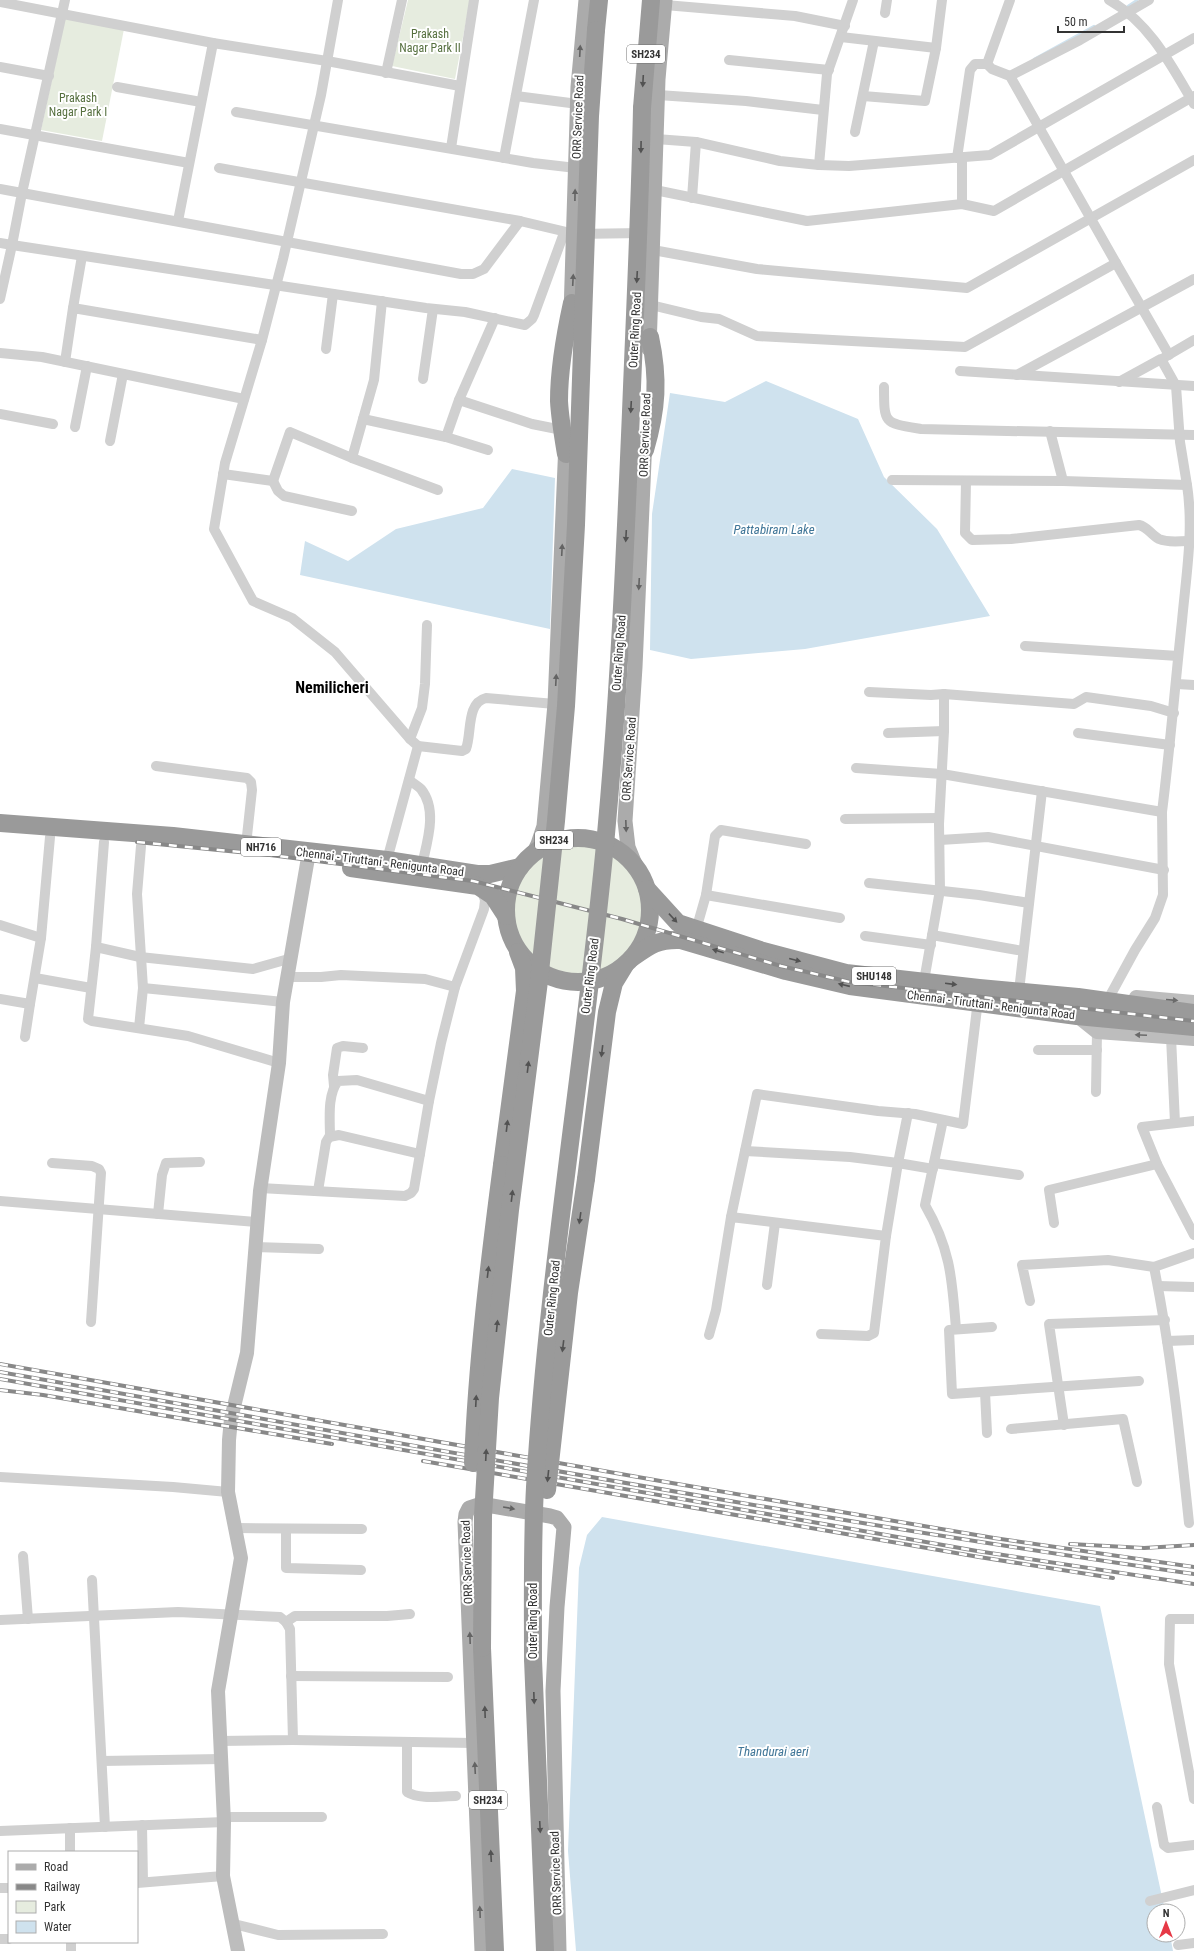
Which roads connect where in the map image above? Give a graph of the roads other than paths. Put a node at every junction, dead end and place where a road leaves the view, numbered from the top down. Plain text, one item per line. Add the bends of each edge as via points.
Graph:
1 (65, 0) edge
2 (338, 0) edge
3 (402, 0) edge
4 (474, 0) edge
5 (533, 0) edge
6 (586, 0) edge
7 (599, 0) edge
8 (853, 0) edge
9 (887, 0) edge
10 (942, 0) edge
11 (1010, 0) edge
12 (1109, 0) edge
13 (1149, 0) edge
14 (0, 2) edge
15 (660, 2) edge
16 (1129, 12) junction
17 (885, 13) dead end
18 (63, 14) junction
19 (845, 26) junction
20 (841, 37) junction
21 (1194, 38) edge
22 (874, 41) junction
23 (213, 43) junction
24 (936, 48) junction
25 (1166, 54) junction
26 (729, 60) dead end
27 (327, 62) junction
28 (988, 64) junction
29 (0, 67) edge
30 (828, 70) junction
31 (386, 73) junction
32 (49, 76) junction
33 (1010, 76) junction
34 (460, 86) junction
35 (117, 87) dead end
36 (658, 95) junction
37 (516, 96) junction
38 (862, 96) junction
39 (1193, 100) edge
40 (201, 102) junction
41 (578, 104) junction
42 (824, 110) junction
43 (236, 112) dead end
44 (314, 125) junction
45 (1038, 128) junction
46 (0, 129) edge
47 (855, 132) dead end
48 (35, 136) junction
49 (656, 139) junction
50 (696, 142) junction
51 (451, 148) junction
52 (504, 158) junction
53 (959, 158) junction
54 (1194, 160) edge
55 (189, 163) junction
56 (819, 165) junction
57 (219, 168) dead end
58 (576, 168) junction
59 (1063, 171) junction
60 (301, 183) junction
61 (0, 189) edge
62 (655, 190) junction
63 (22, 193) junction
64 (692, 198) junction
65 (962, 204) junction
66 (1090, 219) junction
67 (178, 222) junction
68 (520, 222) junction
69 (654, 233) junction
70 (569, 234) junction
71 (287, 241) junction
72 (0, 243) edge
73 (12, 246) junction
74 (653, 250) junction
75 (82, 256) junction
76 (1116, 263) junction
77 (1194, 279) edge
78 (276, 286) junction
79 (334, 294) junction
80 (0, 299) edge
81 (382, 301) junction
82 (572, 303) junction
83 (651, 305) junction
84 (73, 308) junction
85 (1141, 308) junction
86 (433, 309) junction
87 (495, 318) junction
88 (650, 337) joint
89 (262, 340) junction
90 (1194, 340) edge
91 (326, 349) dead end
92 (0, 353) edge
93 (1165, 357) junction
94 (65, 362) junction
95 (87, 366) junction
96 (960, 371) dead end
97 (123, 374) junction
98 (1017, 375) junction
99 (423, 379) dead end
100 (1119, 382) junction
101 (1176, 386) junction
102 (1194, 386) edge
103 (884, 387) dead end
104 (244, 399) junction
105 (459, 400) junction
106 (0, 414) edge
107 (364, 419) junction
108 (53, 424) dead end
109 (75, 427) dead end
110 (562, 430) junction
111 (1050, 431) junction
112 (1179, 435) junction
113 (1194, 435) edge
114 (446, 437) junction
115 (110, 441) dead end
116 (488, 450) dead end
117 (645, 450) joint
118 (566, 454) junction
119 (352, 458) junction
120 (223, 474) junction
121 (892, 480) dead end
122 (273, 481) junction
123 (966, 481) junction
124 (1063, 482) junction
125 (1188, 485) junction
126 (438, 490) dead end
127 (352, 511) dead end
128 (1188, 541) junction
129 (1191, 562) edge
130 (427, 625) dead end
131 (1025, 646) dead end
132 (1178, 656) junction
133 (1177, 684) junction
134 (1194, 684) edge
135 (869, 692) dead end
136 (944, 694) junction
137 (555, 704) junction
138 (1174, 713) junction
139 (944, 731) junction
140 (888, 733) dead end
141 (1078, 733) dead end
142 (410, 739) junction
143 (1170, 745) junction
144 (418, 746) junction
145 (156, 766) dead end
146 (856, 768) dead end
147 (942, 774) junction
148 (409, 780) junction
149 (1042, 791) junction
150 (1162, 812) junction
151 (940, 818) junction
152 (845, 819) dead end
153 (0, 823) edge
154 (0, 834) edge
155 (50, 837) junction
156 (940, 840) junction
157 (104, 842) junction
158 (806, 844) dead end
159 (246, 845) junction
160 (1036, 845) junction
161 (141, 846) junction
162 (309, 858) junction
163 (387, 860) junction
164 (526, 861) junction
165 (422, 865) junction
166 (637, 869) junction
167 (1164, 870) junction
168 (869, 883) dead end
169 (478, 886) junction
170 (647, 889) junction
171 (940, 890) junction
172 (706, 895) junction
173 (1028, 903) junction
174 (506, 916) junction
175 (840, 918) dead end
176 (0, 925) edge
177 (696, 930) junction
178 (865, 936) dead end
179 (41, 938) junction
180 (932, 940) junction
181 (514, 943) junction
182 (96, 947) junction
183 (1023, 951) junction
184 (140, 957) junction
185 (292, 958) junction
186 (630, 959) junction
187 (289, 977) junction
188 (35, 978) junction
189 (924, 981) junction
190 (91, 988) junction
191 (143, 988) junction
192 (456, 988) junction
193 (1019, 991) junction
194 (1111, 994) junction
195 (978, 995) junction
196 (1078, 996) junction
197 (0, 999) edge
198 (283, 1002) junction
199 (1194, 1002) edge
200 (30, 1004) junction
201 (1194, 1013) edge
202 (1077, 1016) junction
203 (1194, 1027) edge
204 (139, 1028) junction
205 (1097, 1032) junction
206 (25, 1037) dead end
207 (1171, 1037) junction
208 (1194, 1039) edge
209 (364, 1048) dead end
210 (1038, 1050) dead end
211 (1097, 1050) junction
212 (279, 1063) junction
213 (334, 1086) junction
214 (1096, 1092) dead end
215 (429, 1101) junction
216 (908, 1113) junction
217 (942, 1120) junction
218 (1194, 1120) edge
219 (1175, 1123) junction
220 (330, 1137) junction
221 (745, 1151) junction
222 (420, 1154) junction
223 (200, 1162) dead end
224 (898, 1162) junction
225 (52, 1163) dead end
226 (1157, 1164) junction
227 (933, 1166) junction
228 (1019, 1175) dead end
229 (260, 1188) junction
230 (318, 1191) junction
231 (0, 1201) edge
232 (99, 1209) junction
233 (158, 1214) junction
234 (731, 1217) junction
235 (257, 1222) junction
236 (775, 1223) junction
237 (1054, 1223) dead end
238 (1194, 1235) edge
239 (886, 1236) junction
240 (256, 1247) junction
241 (318, 1249) dead end
242 (1194, 1253) edge
243 (1154, 1267) junction
244 (767, 1285) dead end
245 (1158, 1286) junction
246 (1194, 1286) edge
247 (1030, 1301) dead end
248 (1165, 1320) junction
249 (91, 1322) dead end
250 (992, 1328) dead end
251 (956, 1329) junction
252 (821, 1334) dead end
253 (710, 1335) dead end
254 (1194, 1340) edge
255 (1167, 1341) junction
256 (1139, 1381) dead end
257 (1058, 1387) junction
258 (985, 1392) junction
259 (1064, 1425) junction
260 (1011, 1429) dead end
261 (987, 1433) dead end
262 (0, 1477) edge
263 (1137, 1482) dead end
264 (228, 1492) junction
265 (1189, 1523) dead end
266 (237, 1528) junction
267 (286, 1529) junction
268 (362, 1529) dead end
269 (23, 1556) dead end
270 (361, 1570) dead end
271 (92, 1580) dead end
272 (410, 1614) dead end
273 (231, 1615) junction
274 (94, 1616) junction
275 (28, 1619) junction
276 (1194, 1619) edge
277 (0, 1620) edge
278 (286, 1622) junction
279 (482, 1622) junction
280 (533, 1648) junction
281 (291, 1676) junction
282 (448, 1677) dead end
283 (292, 1740) junction
284 (220, 1741) junction
285 (407, 1742) junction
286 (473, 1743) junction
287 (221, 1759) junction
288 (102, 1761) junction
289 (1192, 1779) edge
290 (456, 1796) dead end
291 (1194, 1799) edge
292 (1157, 1807) dead end
293 (322, 1817) dead end
294 (224, 1820) junction
295 (142, 1825) junction
296 (105, 1827) junction
297 (70, 1828) junction
298 (0, 1831) edge
299 (1194, 1845) edge
300 (70, 1851) edge
301 (223, 1876) junction
302 (140, 1882) edge
303 (1194, 1890) edge
304 (1150, 1901) dead end
305 (234, 1924) junction
306 (383, 1934) dead end
307 (1194, 1943) edge
308 (1178, 1945) dead end
309 (238, 1951) edge
310 (482, 1951) edge
311 (495, 1951) edge
312 (545, 1951) edge
313 (559, 1951) edge

1 - 18 street
2 - 27 street
3 - 31 street
4 - 34 street
5 - 37 street
41 -> 6 main road, ORR Service Road
279 -> 7 highway, SH234, bridge via 483,1516 490,1398 511,1202 539,981 567,699 576,533 590,116
8 - 19 street
9 - 17 street
10 - 24 street
11 - 28 street
12 - 16 street
13 - 16 street
14 - 18 street
15 - 19 street via 796,16
15 - 36 main road
15 -> 280 highway, Outer Ring Road / SH234, bridge via 642,108 638,252 616,711 606,835 542,1407 535,1489
16 - 25 street
16 - 33 street
18 - 23 street
18 - 32 street
19 - 20 street
20 - 22 street
20 - 30 street
21 - 25 street
22 - 24 street
22 - 38 street
23 - 27 street
23 - 40 street
24 - 38 street via 925,101
25 - 39 street
25 - 45 street
26 - 30 street
27 - 31 street
27 - 44 street
28 - 33 street via 992,69
28 - 53 street via 975,64 970,70
29 - 32 street
30 - 42 street
31 - 34 street
32 - 48 street
33 - 45 street
34 - 51 street
35 - 40 street
36 - 42 street
36 - 49 main road
37 - 41 street
37 - 52 street
38 - 47 street
39 - 59 street
40 - 55 street
41 - 58 main road, ORR Service Road
42 - 56 street
43 - 44 street
44 - 51 street
44 - 60 street
45 - 53 street via 990,155
45 - 59 street
46 - 48 street
48 - 55 street
48 - 63 street
49 - 50 street
49 - 62 main road
50 - 56 street via 780,161
50 - 64 street
51 - 52 street
52 - 58 street
53 - 56 street via 849,166
53 - 65 street
54 - 66 street
55 - 67 street
57 - 60 street
70 -> 58 main road, ORR Service Road
59 - 65 street via 994,211
59 - 66 street
60 - 68 street
60 - 71 street
61 - 63 street
62 - 64 street
62 - 69 main road
63 - 67 street
63 - 73 street
64 - 65 street via 807,221
66 - 74 street via 967,288 757,269
66 - 76 street
67 - 71 street
68 - 70 street
68 - 71 street via 494,258 484,269 473,274 461,274
69 - 70 street
69 - 74 main road
82 -> 70 main road, ORR Service Road
70 - 87 street via 532,319 522,325
71 - 78 street
72 - 73 street
73 - 75 street
73 - 80 street
74 - 83 main road
75 - 78 street
75 - 84 street
76 - 83 street via 965,347 757,336 718,319
76 - 85 street
77 - 85 street
78 - 79 street
78 - 89 street
79 - 81 street
79 - 91 street
81 - 86 street
81 - 107 street via 374,380
82 - 110 highway via 560,383
82 - 118 main road, ORR Service Road
83 - 88 main road
84 - 89 street
84 - 94 street
85 - 93 street
85 - 98 street
86 - 87 street
86 - 99 street
87 - 105 street
88 - 117 highway via 656,392 652,424
89 - 104 street
90 - 93 street
92 - 94 street via 42,356
93 - 100 street
93 - 101 street
94 - 95 street
95 - 97 street
95 - 109 street
96 - 98 street
97 - 104 street
97 - 115 street
98 - 100 street
100 - 101 street
101 - 102 street
101 - 112 street
103 - 111 street via 886,418 897,425 921,429
104 - 120 street
105 - 110 street via 532,424
105 - 114 street
106 - 108 street
107 - 114 street
107 - 119 street
110 - 118 highway
111 - 112 street
111 - 124 street
112 - 113 street
112 - 125 street
114 - 116 street
117 -> 166 main road, ORR Service Road via 626,794 626,836
137 -> 118 main road, ORR Service Road
119 - 122 street via 290,432
119 - 126 street
120 - 122 street
120 - 142 street via 214,529 253,602 292,618 336,652
121 - 123 street
122 - 127 street via 284,496
123 - 124 street
123 - 128 street via 965,533 972,540 1011,539 1139,525 1160,539
124 - 125 street
125 - 128 street via 1191,517
128 - 129 street
129 - 132 street
130 - 142 street via 422,708
131 - 132 street
132 - 133 street
133 - 134 street
133 - 138 street
135 - 136 street
136 - 138 street via 1074,704 1086,697 1151,706
136 - 139 street
137 - 144 street via 480,699 473,710 466,749 462,751
137 - 164 main road, ORR Service Road via 539,803 542,831
138 - 143 street
139 - 140 street
139 - 147 street
141 - 143 street
142 - 144 street
143 - 150 street
144 - 148 street
145 - 159 street via 247,778 251,782 252,790
146 - 147 street
147 - 149 street
147 - 151 street
148 - 163 street
148 - 165 street via 421,789 428,803 430,829
149 - 150 street
149 - 160 street
150 - 167 street
151 - 152 street
151 - 156 street
153 - 159 highway, Chennai - Tiruttani - Renigunta Road / NH716 via 173,836
154 - 155 highway, Chennai - Tiruttani - Renigunta Road / NH716
155 - 157 highway, Chennai - Tiruttani - Renigunta Road / NH716
155 - 179 street
156 - 160 street via 988,837
156 - 171 street
157 - 161 highway, Chennai - Tiruttani - Renigunta Road / NH716
157 - 182 street
158 - 172 street via 721,830 714,836
159 - 162 highway, Chennai - Tiruttani - Renigunta Road / NH716
160 - 167 street
160 - 173 street
161 - 162 highway, Chennai - Tiruttani - Renigunta Road / NH716
161 - 184 street via 138,894
162 - 163 highway, Chennai - Tiruttani - Renigunta Road / NH716
162 - 169 highway, Chennai - Tiruttani - Renigunta Road / NH716
162 - 185 street
163 - 165 highway, Chennai - Tiruttani - Renigunta Road / NH716
164 - 165 highway, Chennai - Tiruttani - Renigunta Road / NH716 via 490,874
164 - 166 highway, Chennai - Tiruttani - Renigunta Road / NH716 via 546,846 557,842 573,839 590,840 606,844 621,853
164 - 174 highway, Chennai - Tiruttani - Renigunta Road / NH716 via 509,890
166 - 170 highway, Chennai - Tiruttani - Renigunta Road / NH716
167 - 194 street via 1163,895 1155,918
168 - 171 street
169 - 174 highway, Chennai - Tiruttani - Renigunta Road / NH716 via 493,896
169 - 192 street via 485,900 484,909
170 -> 177 highway, Chennai - Tiruttani - Renigunta Road / SHU148 via 678,923
170 - 186 highway, Chennai - Tiruttani - Renigunta Road / NH716 via 650,918 646,932
171 - 173 street
171 - 180 street
172 - 175 street
172 - 177 street
173 - 183 street
174 - 181 highway, Chennai - Tiruttani - Renigunta Road / NH716
176 - 179 street
177 -> 189 highway, Chennai - Tiruttani - Renigunta Road / SHU148 via 846,973
178 - 180 street
179 - 188 street
180 - 183 street
180 - 189 street
181 - 186 highway, Chennai - Tiruttani - Renigunta Road / NH716 via 530,963 563,980 588,981 600,978 612,973
279 -> 181 highway, bridge via 472,1530 476,1395 486,1292 525,990 524,968
182 - 184 street
182 - 190 street
183 - 193 street
184 - 185 street via 253,969
184 - 191 street
185 - 187 street
195 -> 186 highway, Chennai - Tiruttani - Renigunta Road / SHU148 via 850,986 786,971 681,940 652,944
186 -> 280 highway, bridge via 614,983 606,1012 555,1409
187 - 192 street via 341,975 425,979
187 - 198 street
188 - 190 street
188 - 200 street
189 -> 195 highway, Chennai - Tiruttani - Renigunta Road / SHU148
190 - 204 street via 88,1019
191 - 198 street
191 - 204 street
192 - 215 street
193 - 195 highway, Chennai - Tiruttani - Renigunta Road / SHU148
193 - 196 highway, Chennai - Tiruttani - Renigunta Road / SHU148
194 - 196 street
194 -> 199 street
195 - 202 highway, Chennai - Tiruttani - Renigunta Road / SHU148
195 - 217 street via 964,1124
196 - 201 highway, Chennai - Tiruttani - Renigunta Road / SHU148
197 - 200 street
198 - 212 street
200 - 206 street
202 - 203 highway, Chennai - Tiruttani - Renigunta Road / SHU148
202 - 205 street
204 - 212 street via 188,1036
207 -> 205 street
205 - 211 street
207 - 208 street
207 - 219 street
209 - 213 street via 337,1048
210 - 211 street
211 - 214 street
212 - 229 street
213 - 215 street via 338,1081 357,1080
213 - 220 street
215 - 222 street
216 - 217 street
216 - 221 street via 757,1094
216 - 224 street
217 - 227 street
218 - 219 street
219 - 226 street via 1142,1127
220 - 222 street via 339,1135
220 - 230 street via 326,1142
221 - 224 street
221 - 234 street
222 - 230 street via 414,1189 405,1196
223 - 233 street via 166,1163 162,1175
224 - 227 street
224 - 239 street
225 - 232 street via 92,1166 99,1169
226 - 237 street via 1049,1190
226 - 238 street
227 - 228 street
227 - 251 street via 925,1205 938,1227 951,1268
229 - 230 street
229 - 235 street
231 - 232 street
232 - 233 street
232 - 249 street
233 - 235 street
234 - 236 street
234 - 253 street
235 - 240 street
236 - 239 street
236 - 244 street
239 - 252 street via 874,1333 868,1336
240 - 241 street
240 - 264 street via 247,1353 228,1440
242 - 243 street
243 - 245 street
243 - 247 street via 1108,1260 1022,1265
245 - 246 street
245 - 248 street
248 - 255 street
248 - 257 street via 1049,1324
250 - 251 street
251 - 258 street via 949,1330 952,1394
254 - 255 street
255 - 265 street via 1179,1422
256 - 257 street
257 - 258 street
257 - 259 street
258 - 261 street
259 - 260 street
259 - 263 street via 1123,1419
262 - 264 street
264 - 266 street
266 - 267 street
266 - 273 street via 241,1558
267 - 268 street
267 - 270 street via 286,1568
269 - 275 street
271 - 274 street
272 - 278 street via 295,1616
273 - 274 street via 178,1612
273 - 278 street via 280,1617
273 - 284 street via 218,1691
274 - 275 street
274 - 288 street
275 - 277 street
276 - 289 street via 1170,1618 1169,1664
278 - 281 street via 290,1629
311 -> 279 highway, SH234, bridge
280 -> 312 highway, Outer Ring Road / SH234, bridge
281 - 282 street
281 - 283 street
283 - 284 street
283 - 285 street
284 - 287 street
285 - 286 street
285 - 290 street via 407,1792 412,1796
310 -> 286 main road, ORR Service Road
286 -> 313 main road, ORR Service Road via 466,1514 469,1508 481,1504 557,1518 564,1527 565,1536 557,1607 553,1683
287 - 288 street
287 - 294 street
288 - 296 street
289 - 291 street
292 - 299 street via 1164,1845 1168,1848
293 - 294 street
294 - 295 street
294 - 301 street
295 - 296 street
295 - 302 street
296 - 297 street
297 - 298 street
297 - 300 street
301 - 302 street
301 - 305 street
303 - 304 street
305 - 306 street via 278,1935
305 - 309 street
307 - 308 street

